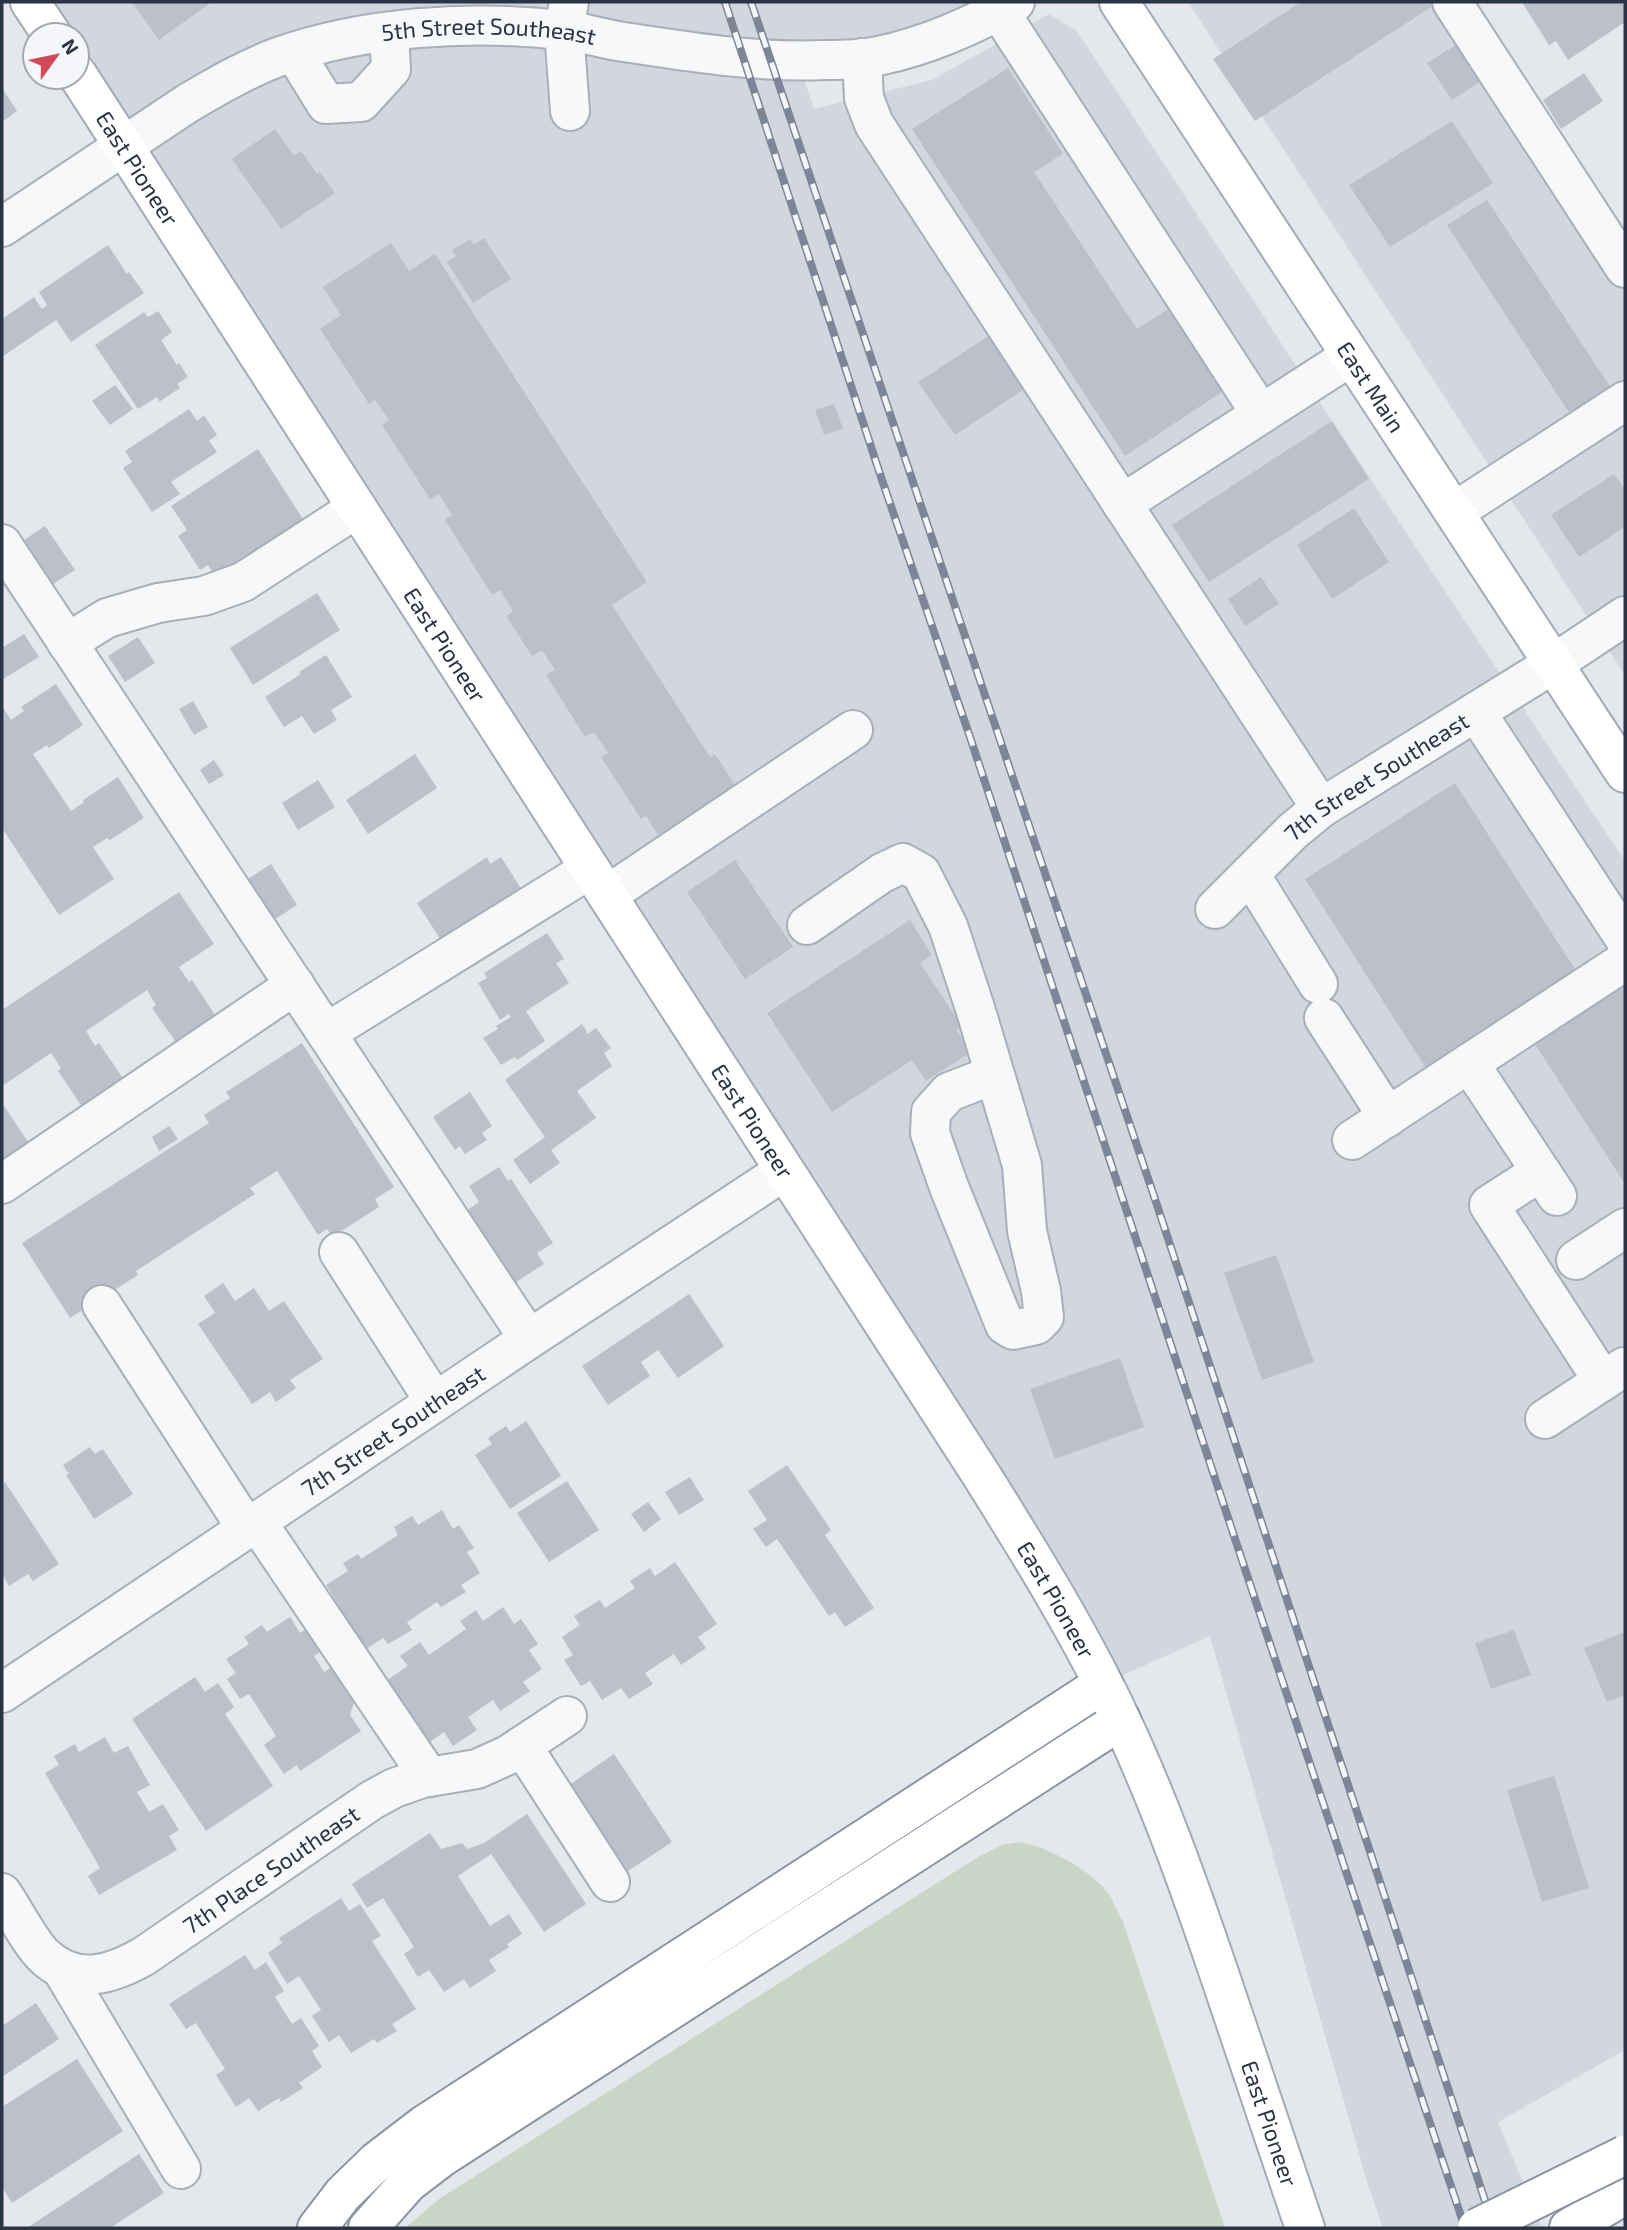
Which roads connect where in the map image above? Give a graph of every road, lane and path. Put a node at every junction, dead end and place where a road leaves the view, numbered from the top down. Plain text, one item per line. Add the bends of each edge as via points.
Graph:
1 (30, 2) edge
2 (1118, 2) edge
3 (1452, 2) edge
4 (1007, 6) edge
5 (428, 15) edge
6 (566, 16) edge
7 (43, 21) edge
8 (389, 32) junction
9 (294, 52) junction
10 (862, 58) junction
11 (88, 91) edge
12 (570, 111) dead end
13 (124, 146) junction
14 (2, 227) edge
15 (1625, 268) edge
16 (1351, 356) junction
17 (1625, 401) edge
18 (1261, 414) junction
19 (1122, 504) junction
20 (358, 508) junction
21 (1454, 512) junction
22 (2, 544) edge
23 (1625, 616) edge
24 (67, 643) junction
25 (1553, 664) junction
26 (1476, 712) junction
27 (853, 730) dead end
28 (1621, 758) edge
29 (1321, 808) junction
30 (1250, 874) junction
31 (599, 882) junction
32 (1214, 909) dead end
33 (807, 925) dead end
34 (1625, 939) edge
35 (1625, 961) edge
36 (295, 985) junction
37 (326, 1033) junction
38 (1469, 1063) junction
39 (993, 1075) junction
40 (1388, 1116) junction
41 (1352, 1140) dead end
42 (785, 1171) junction
43 (2, 1184) edge
44 (1625, 1228) edge
45 (339, 1252) dead end
46 (1576, 1260) dead end
47 (102, 1305) dead end
48 (529, 1339) junction
49 (1614, 1373) edge
50 (435, 1402) junction
51 (1545, 1419) dead end
52 (252, 1525) junction
53 (1102, 1684) junction
54 (2, 1693) edge
55 (567, 1716) dead end
56 (1121, 1720) junction
57 (522, 1746) junction
58 (429, 1777) junction
59 (610, 1882) dead end
60 (2, 1893) edge
61 (61, 1968) junction
62 (1625, 2155) edge
63 (181, 2169) dead end
64 (1625, 2195) edge
65 (317, 2228) edge
66 (368, 2228) edge
67 (1305, 2228) edge
68 (1477, 2228) edge
69 (1569, 2228) edge

1 - 7 main road
2 - 16 main road, East Main
3 - 15 street
4 - 10 street, 5th Street Southeast via 952,34
4 - 18 street
5 - 6 street, 5th Street Southeast via 493,25
5 - 8 street, 5th Street Southeast
6 - 10 street, 5th Street Southeast via 620,41 744,58
6 - 12 street
8 - 9 street, 5th Street Southeast
8 - 9 street via 391,69 361,102 326,104
9 - 13 street, 5th Street Southeast via 213,88
10 - 19 street via 864,98 874,124
11 - 13 main road, East Pioneer
13 - 14 street, 5th Street Southeast
13 - 20 main road, East Pioneer
16 - 18 street
16 - 21 main road, East Main
17 - 21 street
18 - 19 street
19 - 29 street
20 - 24 street via 243,582 204,596 107,618
20 - 31 main road, East Pioneer
21 - 25 main road, East Main
22 - 24 street
23 - 25 street, 7th Street Southeast
24 - 36 street
25 - 26 street, 7th Street Southeast
25 - 28 main road, East Main
26 - 29 street, 7th Street Southeast
26 - 34 street
27 - 31 street
29 - 30 street, 7th Street Southeast
30 - 32 street, 7th Street Southeast
30 - 40 street
31 - 37 street
31 - 42 main road, East Pioneer
33 - 39 street via 903,863 921,873 948,926
35 - 38 street
36 - 37 street
36 - 43 street
37 - 48 street
38 - 40 street
38 - 49 street via 1549,1184 1489,1205
39 - 39 street via 949,1092 931,1112 930,1133 1005,1325 1013,1330 1036,1325 1044,1317 1027,1231 1022,1166
40 - 41 street
42 - 48 street, 7th Street Southeast
42 - 53 main road, East Pioneer via 1023,1543
44 - 46 street
45 - 50 street
47 - 52 street
48 - 50 street, 7th Street Southeast
49 - 51 street
50 - 52 street, 7th Street Southeast
52 - 54 street, 7th Street Southeast
52 - 58 street
53 - 56 main road, East Pioneer
53 - 65 main road via 424,2124 352,2185
55 - 57 street, 7th Place Southeast
56 - 66 main road via 442,2157 408,2183
56 - 67 main road, East Pioneer via 1191,1892
57 - 58 street, 7th Place Southeast via 477,1769
57 - 59 street
58 - 61 street, 7th Place Southeast via 372,1800 124,1968 100,1975
60 - 61 street via 43,1955
61 - 63 street
62 - 68 main road, bridge
64 - 69 main road

